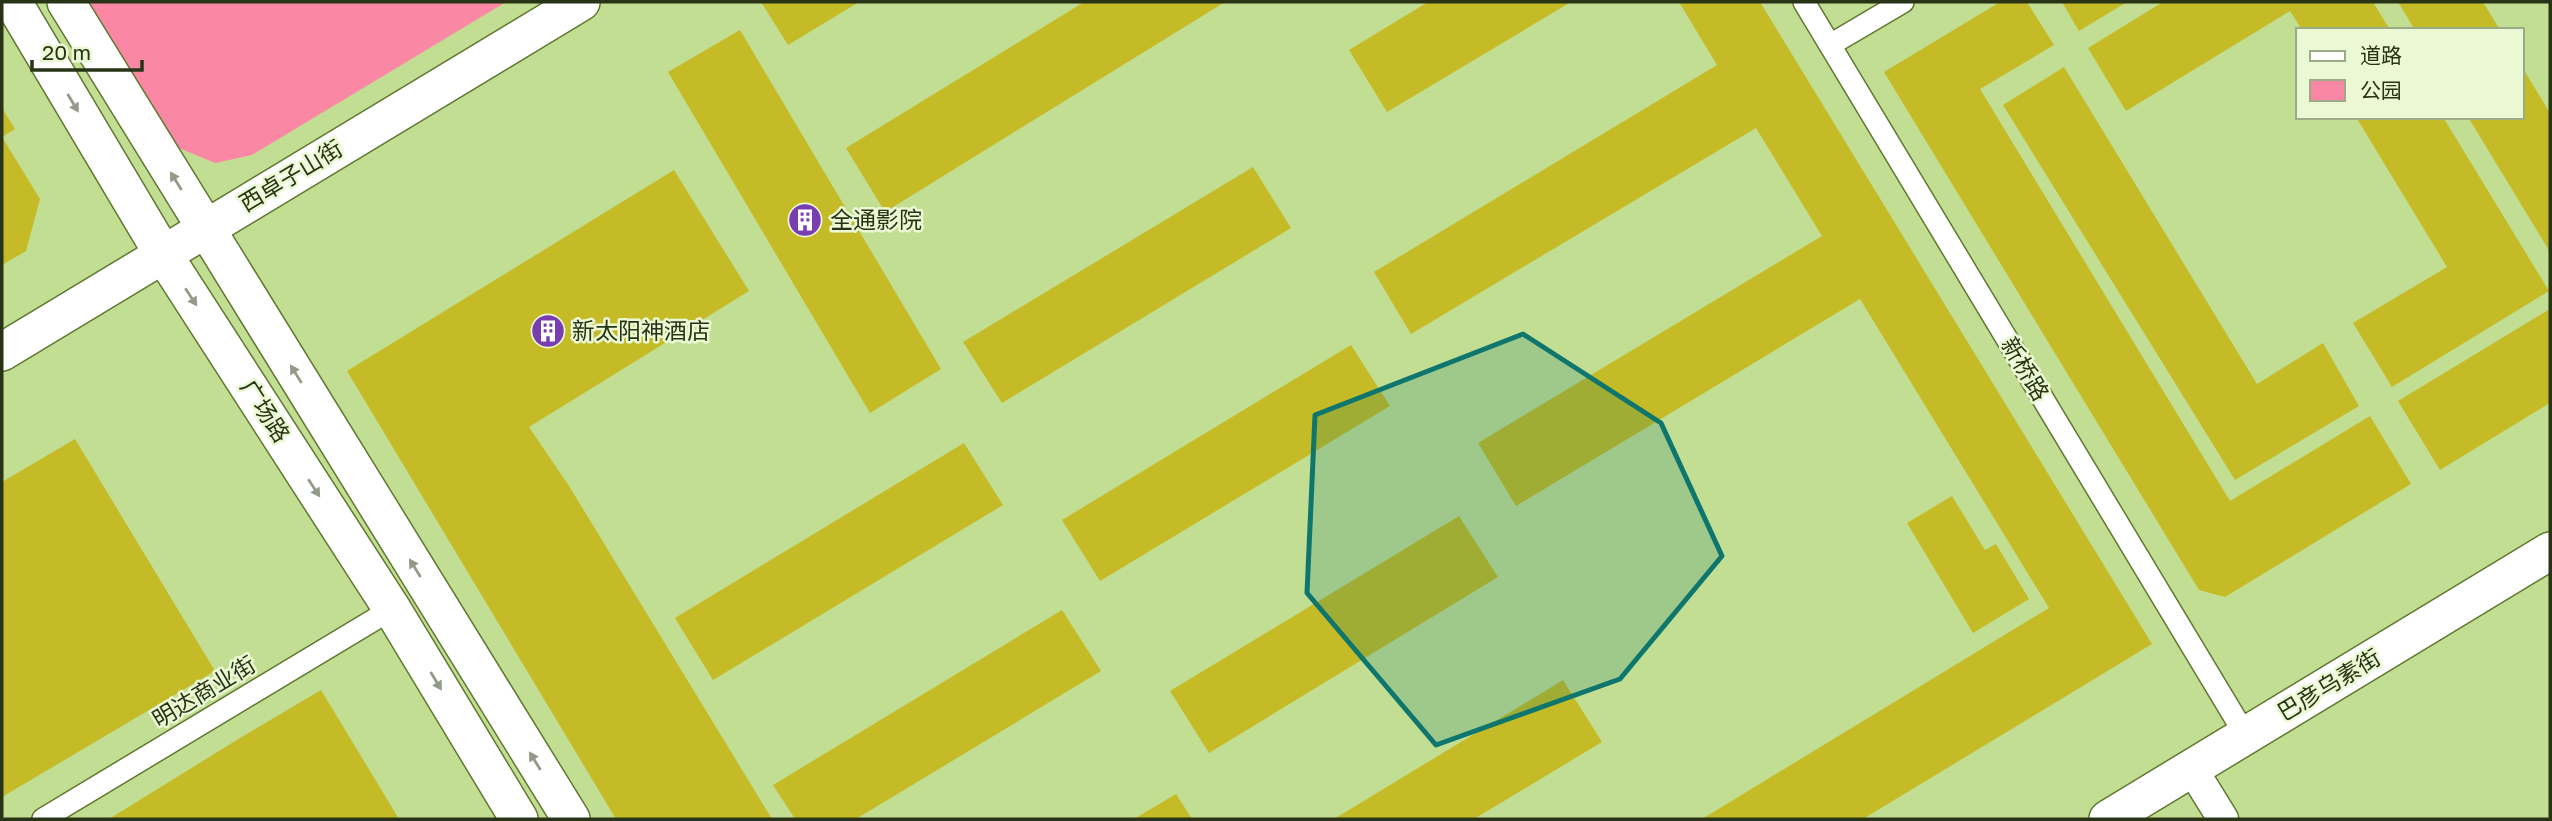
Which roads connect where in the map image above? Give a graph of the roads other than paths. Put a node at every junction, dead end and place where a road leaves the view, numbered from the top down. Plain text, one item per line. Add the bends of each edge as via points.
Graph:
1 (13, 2) edge
2 (66, 2) edge
3 (581, 2) edge
4 (1804, 2) edge
5 (1902, 2) edge
6 (1830, 45) junction
7 (206, 228) junction
8 (163, 254) junction
9 (2, 352) edge
10 (2550, 551) edge
11 (2550, 573) edge
12 (392, 609) junction
13 (2246, 736) junction
14 (2202, 785) junction
15 (43, 819) edge
16 (519, 819) edge
17 (571, 819) edge
18 (2108, 819) edge
19 (2146, 819) edge
20 (2223, 819) edge

1 -> 8 street, 广场路
7 -> 2 street, 广场路
3 - 7 street, 西卓子山街
4 - 6 street, 新桥路
5 - 6 street
6 - 13 street, 新桥路
7 - 8 street, 西卓子山街
17 -> 7 street, 广场路
8 - 9 street, 西卓子山街
8 -> 12 street, 广场路
10 - 13 street, 巴彦乌素街
11 - 14 street, 巴彦乌素街
12 - 15 street, 明达商业街
12 -> 16 street, 广场路
13 - 18 street, 巴彦乌素街
14 - 19 street, 巴彦乌素街
14 - 20 street

